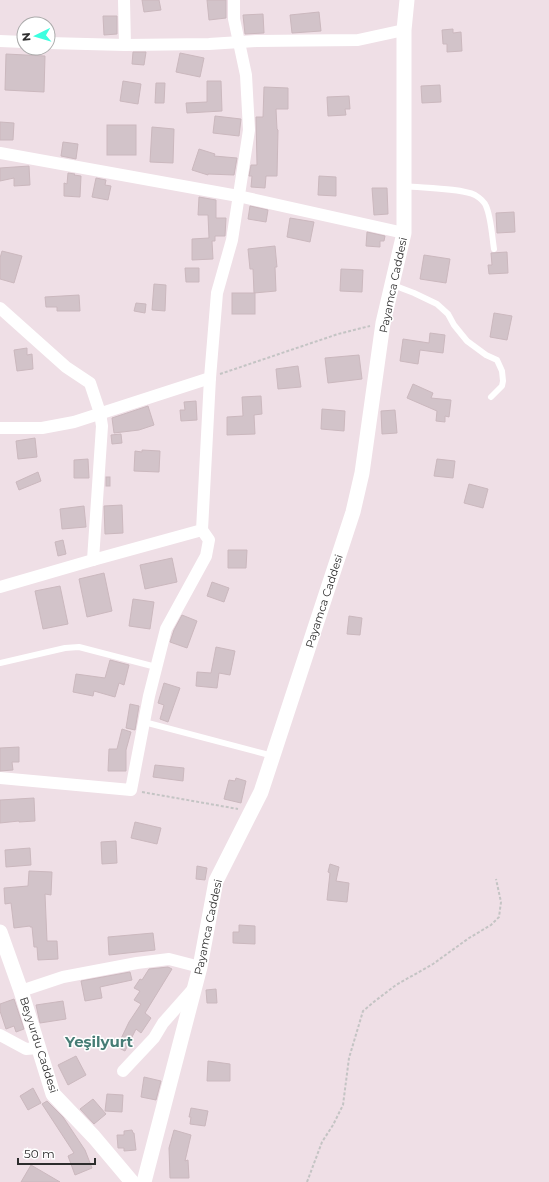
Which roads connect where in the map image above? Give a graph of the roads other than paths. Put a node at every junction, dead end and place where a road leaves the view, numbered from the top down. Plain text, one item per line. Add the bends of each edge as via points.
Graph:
1 (124, 0) edge
2 (234, 0) edge
3 (407, 0) edge
4 (404, 30) junction
5 (0, 41) edge
6 (16, 42) edge
7 (56, 42) edge
8 (239, 42) junction
9 (125, 45) junction
10 (0, 153) edge
11 (404, 186) junction
12 (238, 196) junction
13 (404, 233) junction
14 (494, 248) dead end
15 (392, 285) junction
16 (0, 308) edge
17 (210, 378) junction
18 (491, 397) dead end
19 (100, 413) junction
20 (0, 428) edge
21 (202, 530) junction
22 (93, 560) junction
23 (0, 587) edge
24 (0, 663) edge
25 (156, 667) junction
26 (144, 722) junction
27 (272, 756) junction
28 (0, 778) edge
29 (0, 932) edge
30 (200, 967) junction
31 (194, 988) junction
32 (21, 991) junction
33 (0, 1035) edge
34 (38, 1048) junction
35 (123, 1071) dead end
36 (132, 1182) edge
37 (144, 1182) edge

1 - 9 street
2 - 8 street via 234,19
3 - 4 street, Payamca Caddesi
4 - 8 street via 358,40
4 - 11 street, Payamca Caddesi
5 - 6 street
7 - 9 street
8 - 9 street
8 - 12 street via 246,75 249,130
10 - 12 street
11 - 13 street, Payamca Caddesi
11 - 14 lane via 476,196 484,202 488,210
12 - 13 street
12 - 17 street via 232,240 217,293
13 - 15 street, Payamca Caddesi
15 - 18 lane via 437,304 448,314 468,341 497,360 503,381 502,386
15 - 27 street, Payamca Caddesi via 383,323 362,473 353,512
16 - 19 street via 66,367 90,383
17 - 19 street
17 - 21 street
19 - 20 street via 74,422 42,428
19 - 22 street via 102,426
21 - 22 street
21 - 25 street via 209,540 206,556 166,629
22 - 23 street
24 - 25 lane via 79,647
25 - 26 street
26 - 27 lane
26 - 28 street via 131,790
27 - 30 street, Payamca Caddesi via 261,792 216,881
29 - 32 street, Beyyurdu Caddesi
30 - 31 street, Payamca Caddesi
30 - 32 street via 169,959 150,961 63,977
31 - 35 street via 163,1023 154,1038
31 - 37 street, Payamca Caddesi
32 - 34 street, Beyyurdu Caddesi
33 - 34 street via 26,1049
34 - 36 street, Beyyurdu Caddesi via 53,1094

